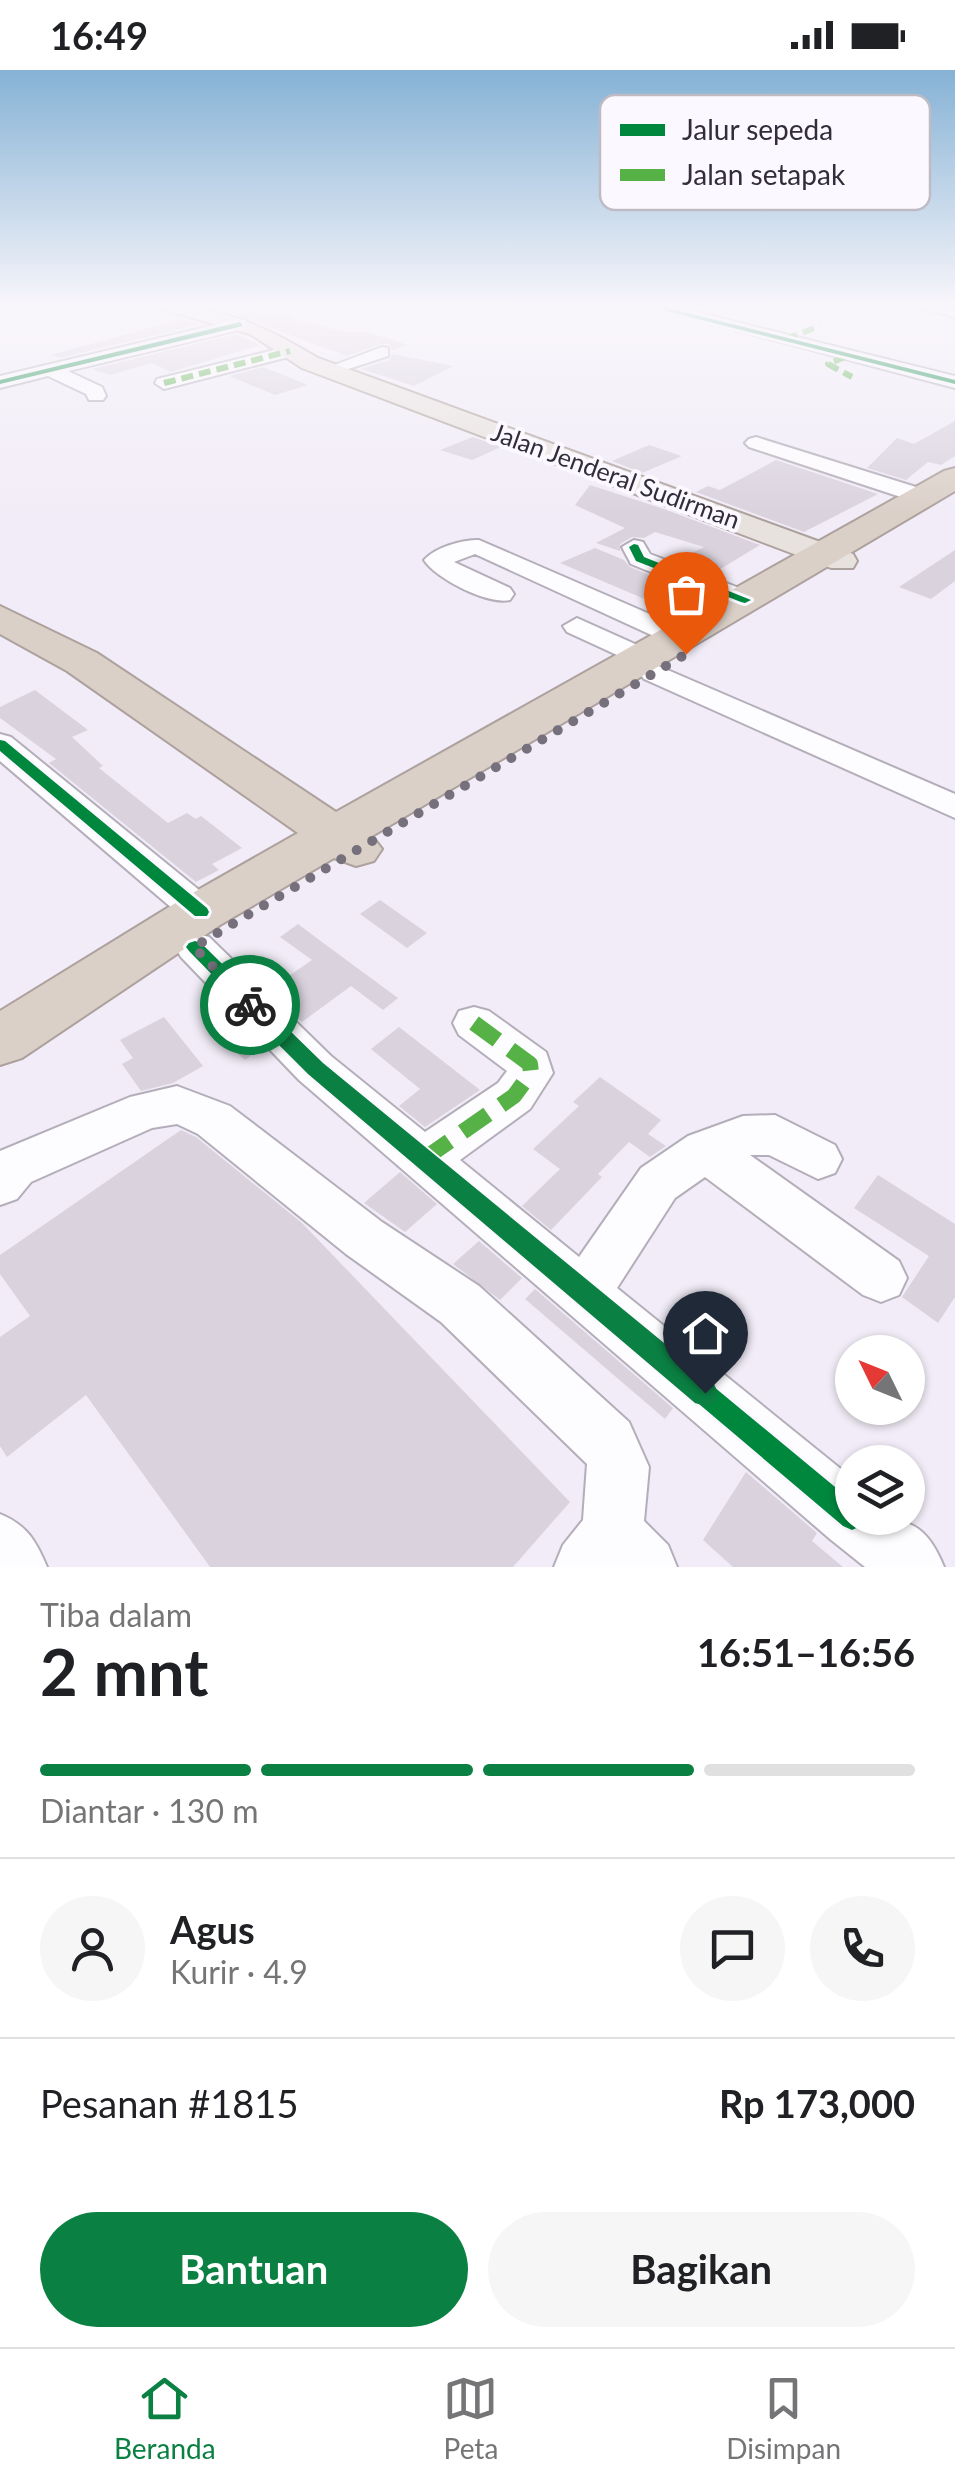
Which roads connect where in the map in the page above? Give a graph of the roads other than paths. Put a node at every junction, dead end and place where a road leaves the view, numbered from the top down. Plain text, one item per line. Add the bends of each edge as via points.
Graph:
1 (30, 375) edge
2 (61, 375) edge
3 (214, 375) edge
4 (356, 375) edge
5 (848, 375) edge
6 (927, 375) edge
7 (852, 377) dead end
8 (0, 382) edge
9 (164, 382) dead end
10 (955, 382) edge
11 (96, 396) dead end
12 (756, 444) dead end
13 (945, 489) edge
14 (634, 547) dead end
15 (834, 557) junction
16 (501, 594) dead end
17 (744, 600) junction
18 (0, 618) edge
19 (0, 639) edge
20 (654, 647) junction
21 (0, 744) edge
22 (394, 800) junction
23 (955, 807) edge
24 (278, 809) junction
25 (335, 848) junction
26 (250, 884) junction
27 (198, 930) junction
28 (474, 1023) dead end
29 (0, 1042) edge
30 (705, 1150) junction
31 (424, 1159) junction
32 (818, 1159) dead end
33 (5, 1168) edge
34 (881, 1278) dead end
35 (583, 1295) junction
36 (835, 1502) edge
37 (875, 1535) edge
38 (0, 1544) edge
39 (614, 1556) edge
40 (16, 1567) edge
41 (913, 1567) edge

1 - 8 street
2 - 11 street
3 - 9 street
4 - 15 main road, Jalan Jenderal Sudirman
5 - 7 street
6 - 10 street
12 - 13 street
13 - 15 highway
14 - 17 street via 640,559
15 - 17 highway
15 - 20 highway
16 - 20 street via 437,560 479,547
17 - 20 highway
18 - 24 highway via 82,662
19 - 24 highway
20 - 20 street via 589,632
20 - 22 highway
20 - 23 street
20 - 25 highway
21 - 27 street
22 - 24 highway
22 - 25 highway
24 - 25 highway
24 - 26 highway
25 - 26 highway
25 - 27 highway
26 - 27 highway
27 - 29 highway
27 - 31 street via 315,1068
28 - 31 street via 530,1064 528,1081
30 - 32 street via 744,1136 776,1135
30 - 34 street
30 - 35 street via 658,1183
31 - 35 street
33 - 39 street via 146,1110 177,1105 214,1120 460,1304 608,1444 620,1467
35 - 36 street
37 - 41 street
38 - 40 street

